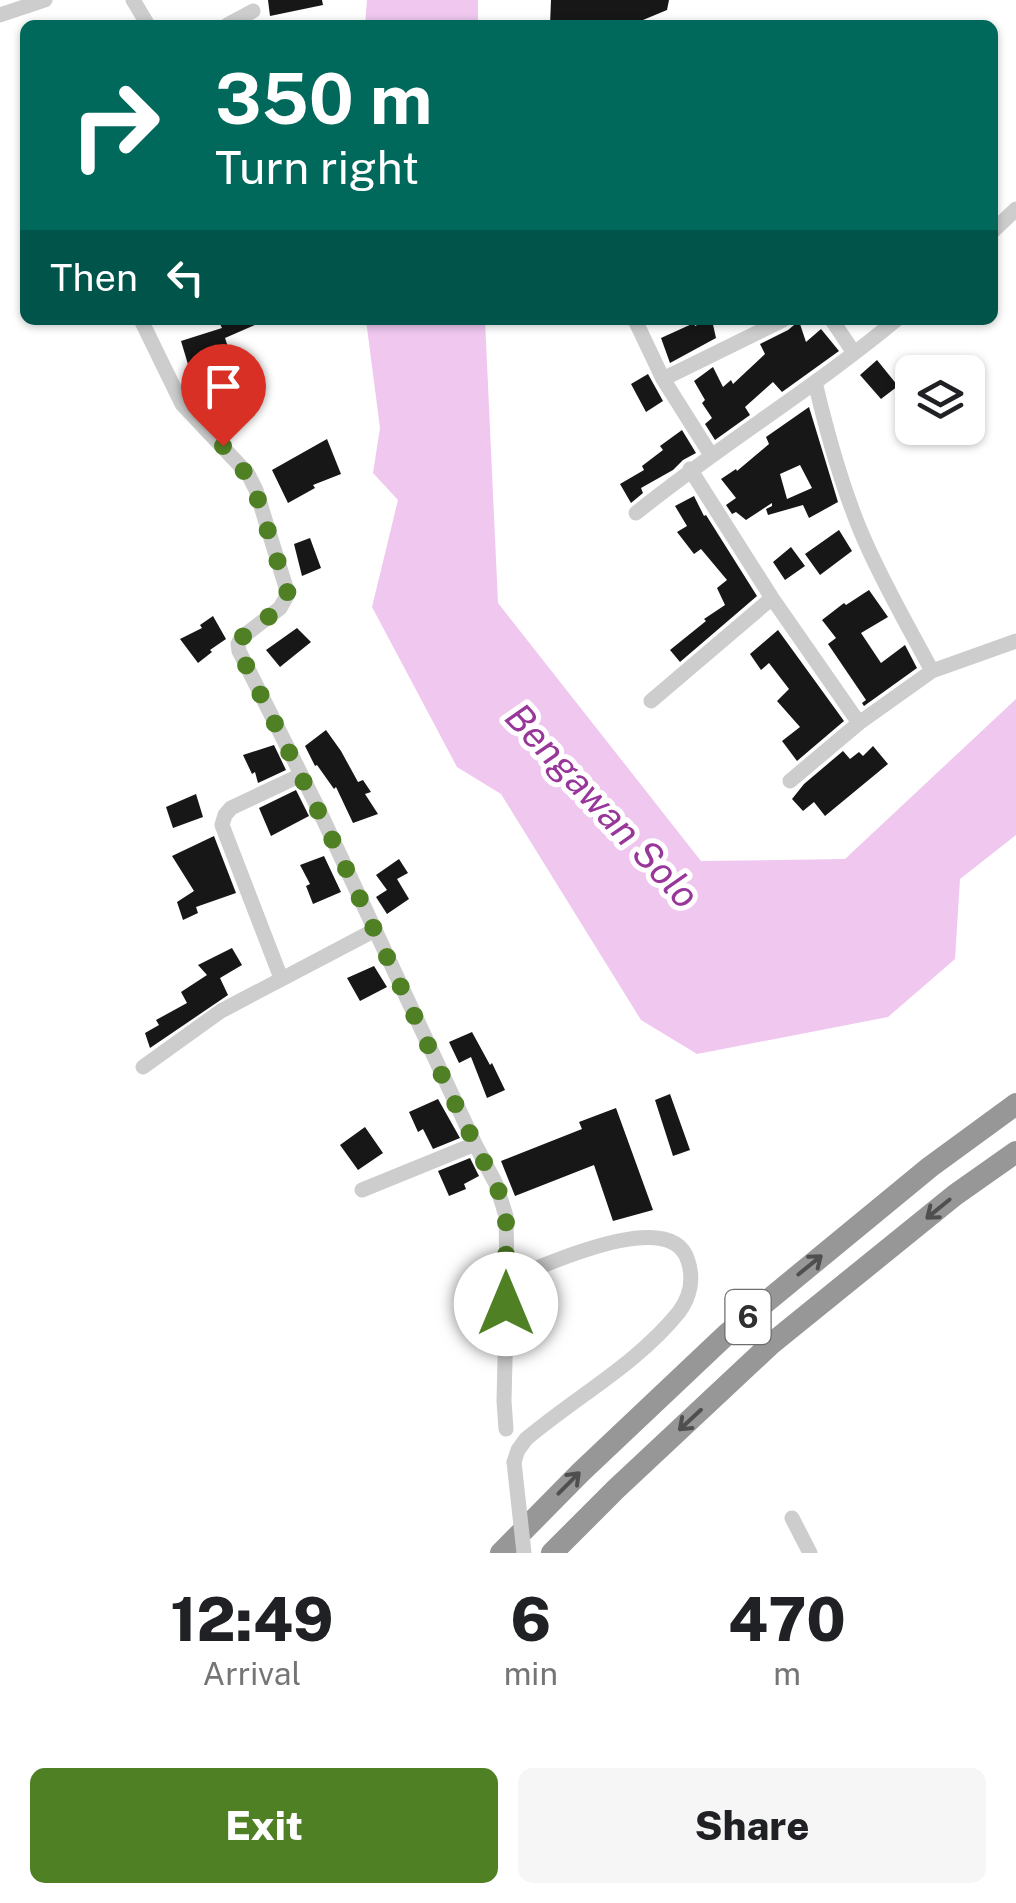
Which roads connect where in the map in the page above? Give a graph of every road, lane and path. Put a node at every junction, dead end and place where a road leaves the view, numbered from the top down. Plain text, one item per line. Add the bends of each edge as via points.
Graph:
1 (46, 0) edge
2 (0, 14) edge
3 (143, 325) edge
4 (638, 325) edge
5 (773, 325) edge
6 (835, 325) edge
7 (890, 325) edge
8 (854, 354) junction
9 (663, 379) junction
10 (815, 382) junction
11 (711, 454) junction
12 (690, 469) junction
13 (636, 513) dead end
14 (772, 598) junction
15 (1016, 642) edge
16 (932, 671) junction
17 (651, 701) dead end
18 (860, 723) junction
19 (301, 774) junction
20 (790, 781) dead end
21 (375, 930) junction
22 (281, 978) junction
23 (143, 1067) dead end
24 (1016, 1104) edge
25 (475, 1144) junction
26 (1016, 1152) edge
27 (362, 1190) dead end
28 (507, 1280) junction
29 (506, 1429) dead end
30 (792, 1518) dead end
31 (501, 1553) edge
32 (524, 1553) edge
33 (552, 1553) edge
34 (810, 1553) edge

1 - 2 street
3 - 19 street via 178,396 252,481 288,594 241,638 239,651
4 - 9 street
5 - 9 street
6 - 8 street
7 - 8 street
8 - 10 street
9 - 11 street
10 - 11 street
10 - 16 street via 861,532
11 - 12 street
12 - 13 street
12 - 14 street
14 - 17 street
14 - 18 street
15 - 16 street
16 - 18 street
18 - 20 street
19 - 21 street
19 - 22 street via 231,808 222,825
21 - 22 street
21 - 25 street
22 - 23 street via 220,1011
31 -> 24 highway, 6 via 727,1334
25 - 27 street
25 - 28 street via 504,1206
26 -> 33 highway, 6 via 771,1344
28 - 29 street
28 - 32 street, bridge via 635,1236 680,1246 691,1280 670,1323 518,1450
30 - 34 street

